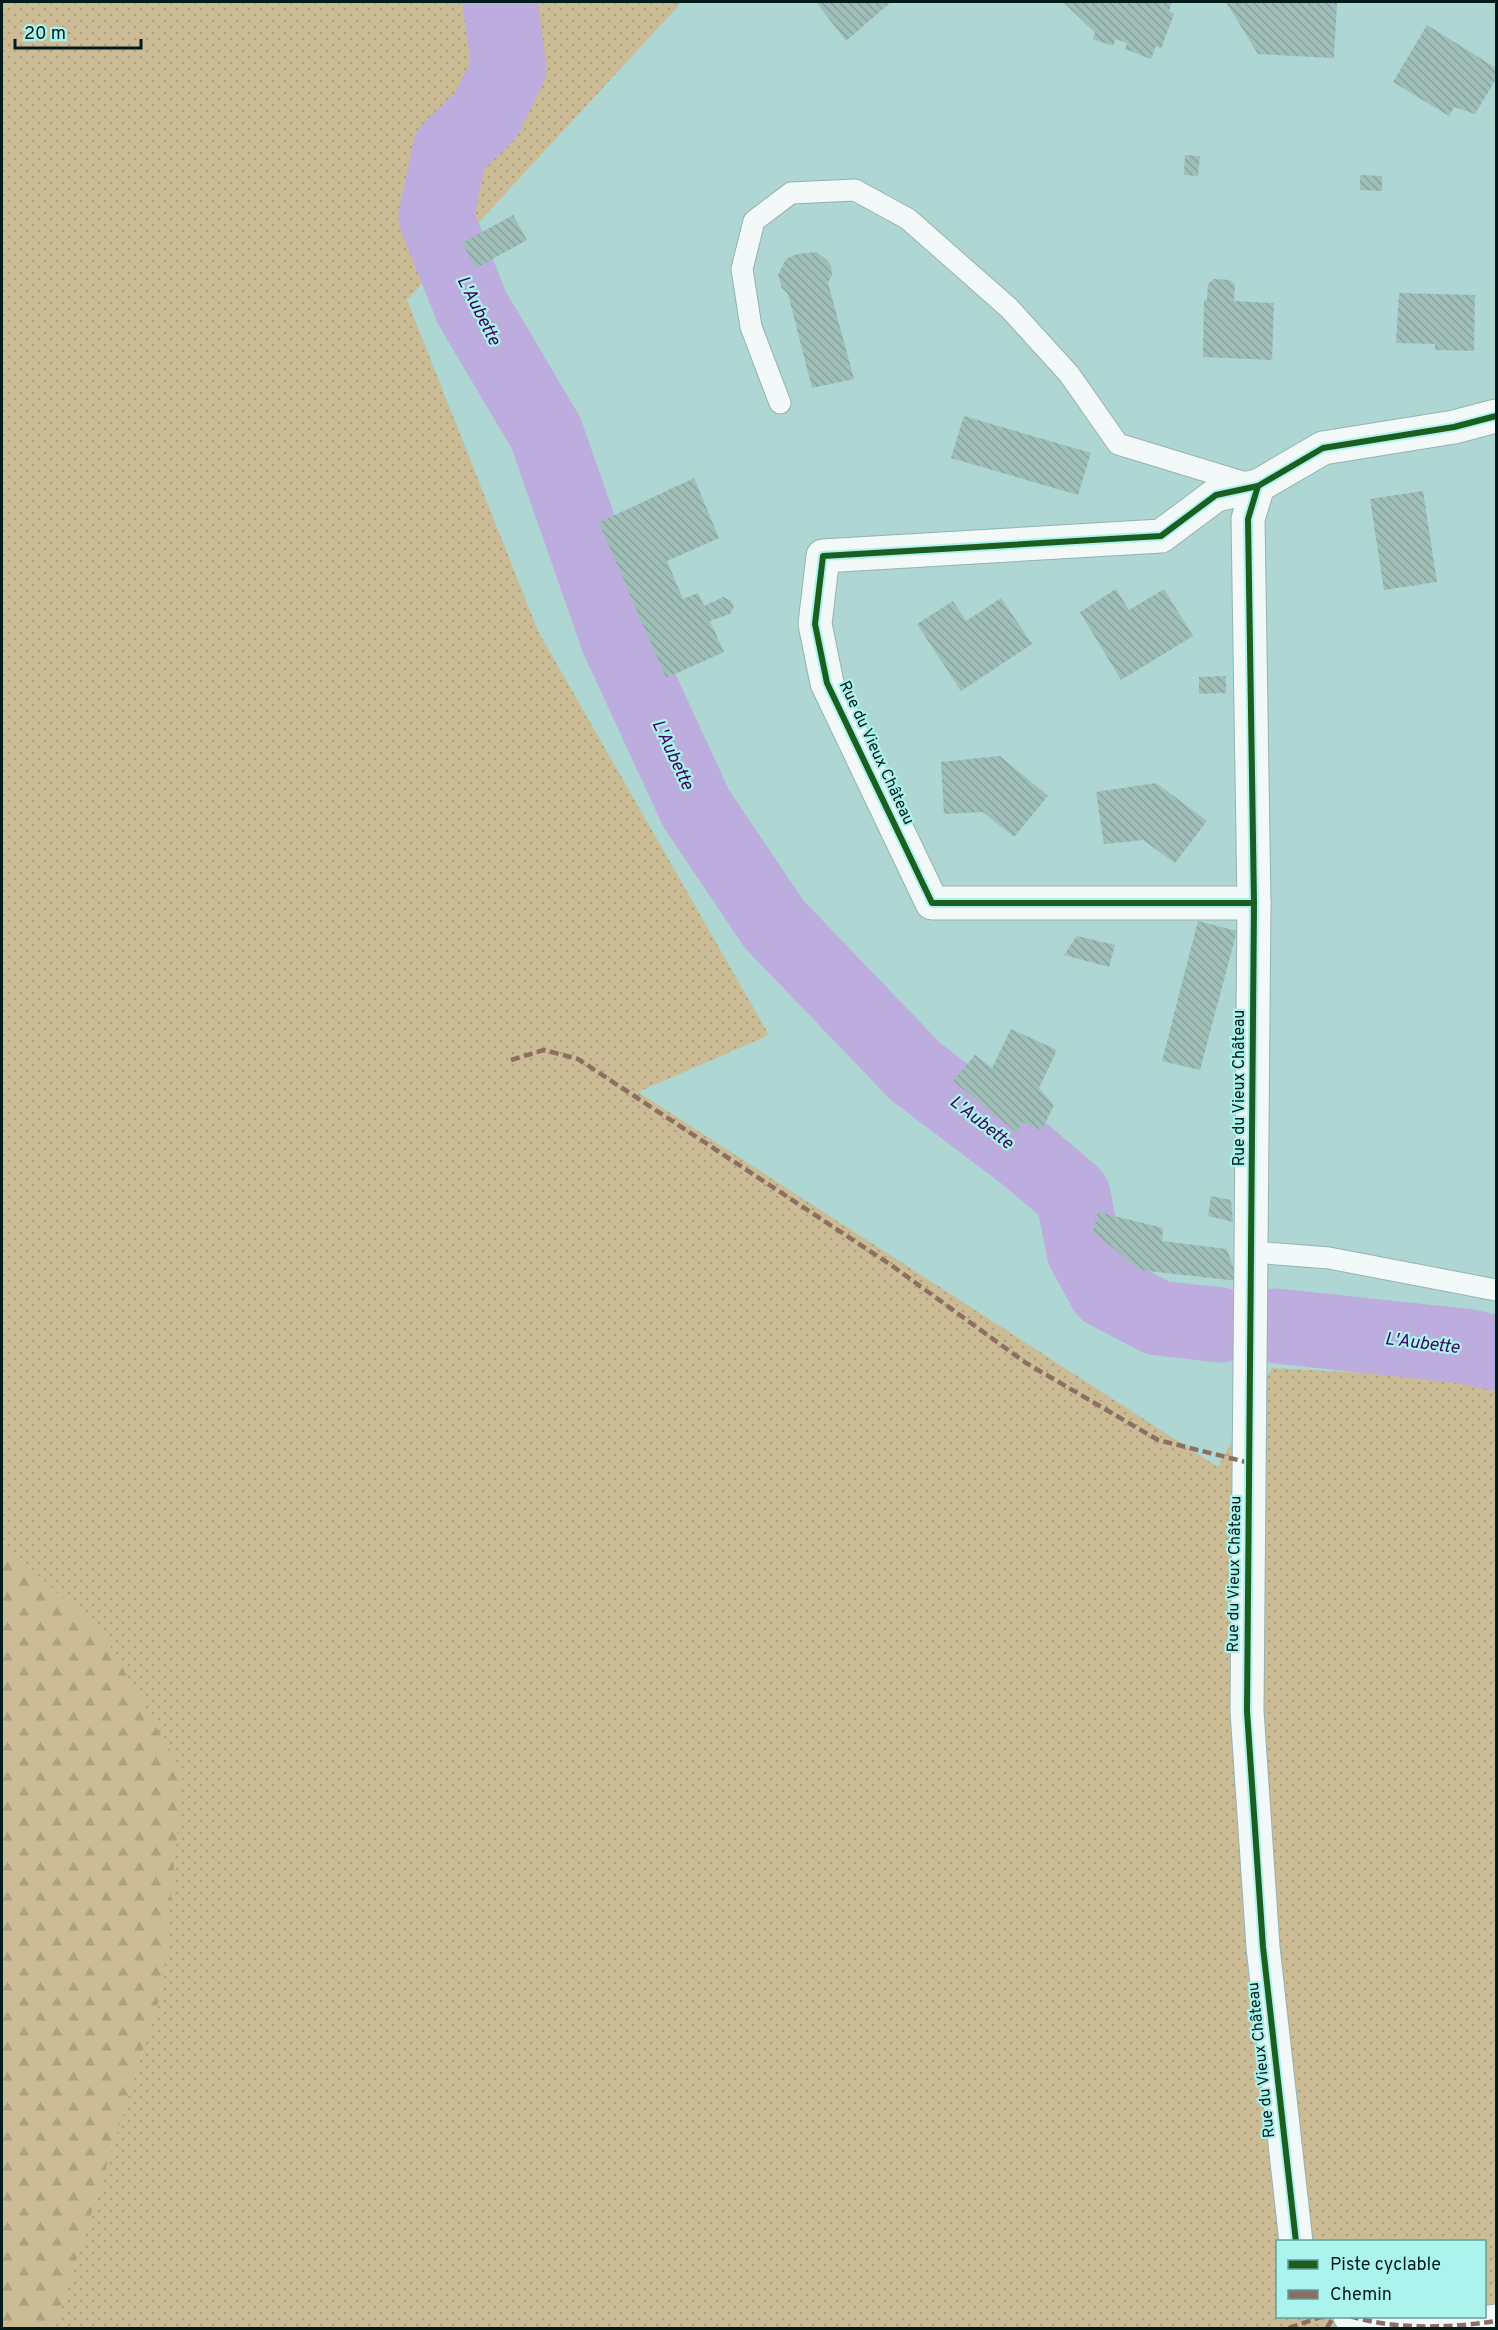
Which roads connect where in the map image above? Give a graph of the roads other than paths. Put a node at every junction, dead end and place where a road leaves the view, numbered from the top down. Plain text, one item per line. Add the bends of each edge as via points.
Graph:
1 (780, 403) dead end
2 (1497, 417) edge
3 (1258, 486) junction
4 (1254, 903) junction
5 (1252, 1252) junction
6 (1497, 1290) edge
7 (1296, 2240) edge
8 (1356, 2318) edge
9 (1497, 2321) edge

1 - 3 lane via 751,327 742,269 754,221 791,193 855,190 908,219 1009,308 1069,374 1118,444
2 - 3 street, Rue du Vieux Château via 1323,448
3 - 4 street, Rue du Vieux Château via 1248,519
3 - 4 street, Rue du Vieux Château via 1216,495 1161,536 823,556 815,624 827,683 932,903
4 - 5 street, Rue du Vieux Château
5 - 6 lane via 1329,1258
5 - 7 street, Rue du Vieux Château via 1247,1711 1263,1947
8 - 9 street via 1405,2326

